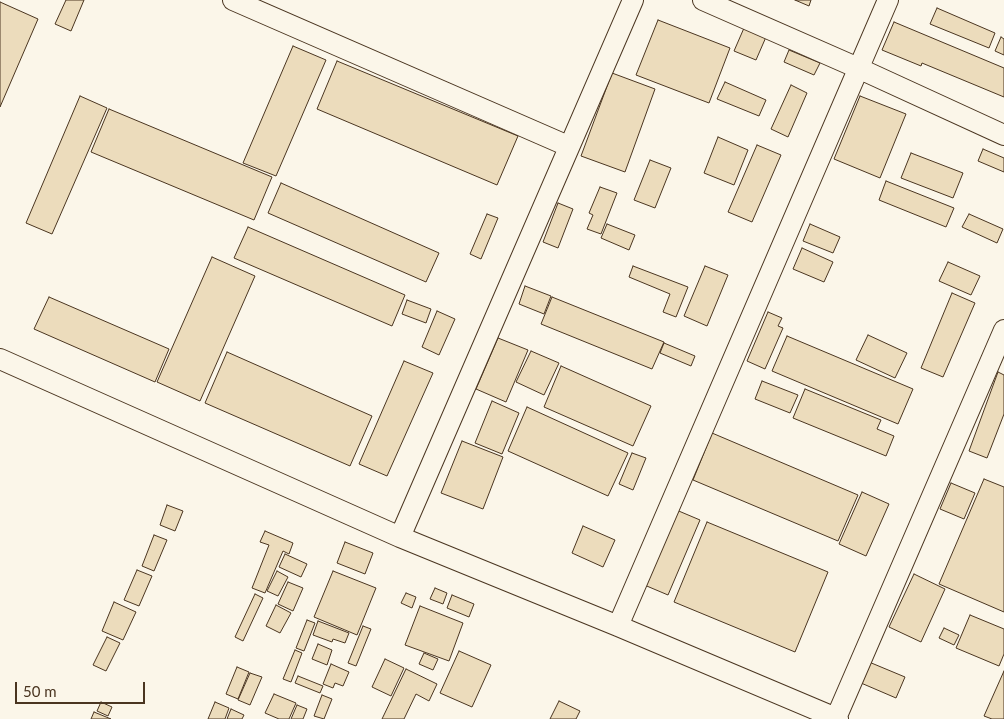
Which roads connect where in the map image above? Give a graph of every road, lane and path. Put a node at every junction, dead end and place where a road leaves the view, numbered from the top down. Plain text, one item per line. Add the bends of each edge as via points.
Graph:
1 (233, 0) edge
2 (633, 0) edge
3 (703, 0) edge
4 (888, 0) edge
5 (858, 68) junction
6 (1004, 135) edge
7 (568, 146) junction
8 (1004, 330) edge
9 (0, 359) edge
10 (400, 537) junction
11 (618, 626) junction
12 (837, 719) edge

1 - 7 street
2 - 7 street
3 - 5 street
4 - 5 street
5 - 6 street
5 - 11 street
7 - 10 street
8 - 12 street
9 - 10 street
10 - 11 street
11 - 12 street

